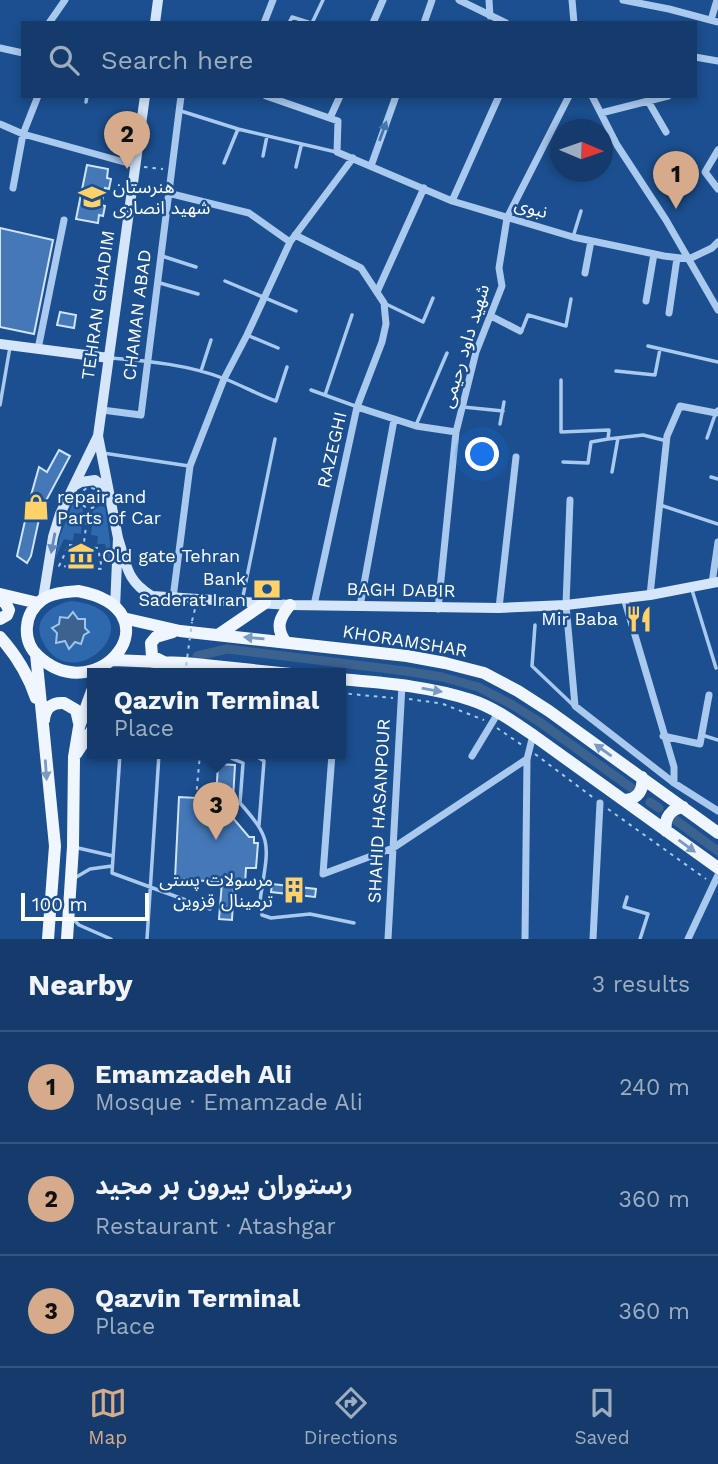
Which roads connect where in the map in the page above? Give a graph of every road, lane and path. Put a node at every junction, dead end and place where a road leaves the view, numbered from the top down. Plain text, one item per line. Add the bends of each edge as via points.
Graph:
1 (65, 0) edge
2 (158, 0) edge
3 (273, 0) edge
4 (323, 0) edge
5 (383, 0) edge
6 (432, 0) edge
7 (458, 0) edge
8 (489, 0) edge
9 (572, 0) edge
10 (623, 0) edge
11 (718, 0) edge
12 (490, 16) junction
13 (50, 21) edge
14 (155, 21) edge
15 (265, 21) edge
16 (290, 21) edge
17 (305, 21) edge
18 (313, 21) edge
19 (374, 21) edge
20 (425, 21) edge
21 (501, 21) edge
22 (574, 21) edge
23 (715, 21) edge
24 (0, 48) edge
25 (21, 53) edge
26 (697, 58) edge
27 (718, 61) edge
28 (37, 98) edge
29 (87, 98) edge
30 (145, 98) edge
31 (181, 98) edge
32 (273, 98) edge
33 (339, 98) edge
34 (395, 98) edge
35 (498, 98) edge
36 (568, 98) edge
37 (593, 98) edge
38 (648, 99) edge
39 (86, 102) dead end
40 (179, 110) junction
41 (600, 113) junction
42 (330, 118) junction
43 (0, 124) edge
44 (238, 129) junction
45 (666, 132) dead end
46 (23, 134) junction
47 (267, 136) junction
48 (301, 146) junction
49 (718, 150) edge
50 (337, 152) junction
51 (263, 156) dead end
52 (353, 158) junction
53 (224, 163) dead end
54 (135, 165) junction
55 (371, 166) junction
56 (296, 167) dead end
57 (171, 170) junction
58 (13, 188) dead end
59 (424, 188) junction
60 (718, 189) edge
61 (168, 192) junction
62 (452, 201) junction
63 (581, 211) dead end
64 (507, 218) junction
65 (64, 220) dead end
66 (573, 237) junction
67 (293, 238) junction
68 (592, 240) junction
69 (718, 242) edge
70 (654, 254) junction
71 (160, 255) junction
72 (677, 258) junction
73 (689, 259) junction
74 (196, 267) dead end
75 (585, 273) dead end
76 (225, 281) dead end
77 (156, 282) junction
78 (377, 292) junction
79 (198, 294) dead end
80 (264, 298) junction
81 (433, 298) dead end
82 (571, 299) dead end
83 (646, 301) dead end
84 (384, 303) junction
85 (716, 304) edge
86 (296, 311) dead end
87 (668, 313) dead end
88 (352, 315) dead end
89 (491, 316) junction
90 (520, 331) joint
91 (247, 335) junction
92 (211, 340) dead end
93 (5, 344) edge
94 (648, 346) dead end
95 (278, 348) dead end
96 (38, 349) junction
97 (660, 349) junction
98 (447, 353) dead end
99 (109, 358) junction
100 (146, 360) junction
101 (718, 362) edge
102 (287, 367) dead end
103 (616, 371) dead end
104 (201, 372) junction
105 (224, 379) junction
106 (561, 380) dead end
107 (311, 390) dead end
108 (325, 395) junction
109 (504, 402) dead end
110 (0, 405) edge
111 (357, 407) junction
112 (463, 407) junction
113 (102, 410) junction
114 (503, 411) junction
115 (717, 412) edge
116 (394, 420) junction
117 (500, 424) dead end
118 (416, 426) junction
119 (456, 432) junction
120 (98, 436) junction
121 (618, 438) junction
122 (707, 438) dead end
123 (275, 439) dead end
124 (608, 439) junction
125 (667, 441) junction
126 (101, 452) junction
127 (516, 457) dead end
128 (563, 462) dead end
129 (190, 466) junction
130 (612, 472) dead end
131 (712, 477) dead end
132 (718, 479) edge
133 (73, 487) junction
134 (108, 490) junction
135 (570, 500) dead end
136 (659, 505) junction
137 (88, 509) junction
138 (718, 524) edge
139 (118, 538) junction
140 (718, 542) edge
141 (83, 547) junction
142 (81, 568) junction
143 (715, 582) edge
144 (691, 588) junction
145 (0, 594) edge
146 (650, 596) junction
147 (173, 598) junction
148 (624, 598) junction
149 (197, 599) junction
150 (0, 600) edge
151 (41, 601) junction
152 (242, 602) junction
153 (265, 603) junction
154 (290, 605) junction
155 (314, 605) junction
156 (566, 605) junction
157 (360, 606) junction
158 (115, 608) junction
159 (499, 608) junction
160 (438, 609) junction
161 (123, 618) junction
162 (0, 619) edge
163 (535, 625) dead end
164 (180, 631) junction
165 (218, 635) junction
166 (0, 636) edge
167 (285, 641) junction
168 (34, 652) junction
169 (113, 660) junction
170 (165, 662) junction
171 (199, 664) junction
172 (103, 668) edge
173 (185, 668) edge
174 (206, 668) edge
175 (222, 668) edge
176 (716, 668) dead end
177 (87, 671) edge
178 (346, 680) edge
179 (401, 692) junction
180 (346, 693) edge
181 (709, 695) dead end
182 (575, 706) junction
183 (494, 719) junction
184 (43, 725) junction
185 (85, 728) edge
186 (533, 735) junction
187 (702, 735) junction
188 (663, 736) junction
189 (718, 740) edge
190 (528, 755) junction
191 (472, 756) dead end
192 (120, 759) edge
193 (159, 759) edge
194 (200, 759) edge
195 (233, 759) edge
196 (261, 759) edge
197 (332, 759) edge
198 (642, 777) junction
199 (674, 783) junction
200 (196, 798) dead end
201 (625, 800) junction
202 (600, 803) junction
203 (683, 807) junction
204 (718, 811) edge
205 (259, 825) junction
206 (666, 831) junction
207 (718, 832) edge
208 (73, 847) junction
209 (393, 848) junction
210 (113, 856) junction
211 (112, 866) junction
212 (718, 868) edge
213 (718, 875) edge
214 (71, 880) junction
215 (713, 885) junction
216 (150, 887) junction
217 (627, 898) dead end
218 (209, 909) dead end
219 (69, 915) junction
220 (354, 923) dead end
221 (48, 939) edge
222 (67, 939) edge
223 (111, 939) edge
224 (147, 939) edge
225 (388, 939) edge
226 (526, 939) edge
227 (593, 939) edge
228 (640, 939) edge
229 (688, 939) edge

1 - 13 street
2 - 14 main road
3 - 15 street
4 - 18 lane
5 - 19 street
6 - 20 street
7 - 12 street
8 - 12 street
9 - 22 street
10 - 23 street
11 - 23 street
12 - 21 street
16 - 17 lane via 292,17
24 - 25 street
26 - 27 street
28 - 46 street
29 - 39 lane
30 - 54 main road, TEHRAN GHADIM
31 - 40 street, CHAMAN ABAD
32 - 42 street
33 - 42 street
55 -> 34 street
35 - 62 street
36 - 64 street, شهید داود رحیمی
37 - 41 street
38 - 41 street
38 - 45 street
40 - 44 lane
40 - 57 street, CHAMAN ABAD
41 - 73 street
42 - 50 street via 338,121
43 - 46 street
44 - 47 lane
44 - 53 lane
46 - 54 street
46 - 58 street
47 - 48 lane
47 - 51 lane
48 - 50 lane
48 - 56 lane
49 - 60 street via 705,172
50 - 52 street, نبوی
52 - 55 street, نبوی
52 - 67 street
54 - 57 path
54 - 99 main road, TEHRAN GHADIM
55 - 59 street, نبوی
57 - 61 street, CHAMAN ABAD
59 - 62 street, نبوی
59 - 78 street
61 - 67 street via 249,213
61 - 71 street, CHAMAN ABAD
62 - 64 street, نبوی
63 - 66 lane
64 - 66 street, نبوی
64 - 89 street, شهید داود رحیمی via 499,268 502,286
65 - 96 street
66 - 68 street, نبوی
67 - 78 street via 361,268
67 - 80 street
68 - 70 street, نبوی
68 - 75 street
69 - 73 street
70 - 72 street, نبوی
70 - 83 street
71 - 74 lane
71 - 77 street, CHAMAN ABAD
72 - 73 street, نبوی
72 - 87 street
73 - 85 street
76 - 80 lane
77 - 79 lane
77 - 100 street, CHAMAN ABAD
78 - 84 street
80 - 86 lane
80 - 91 street
81 - 84 lane via 423,322
82 - 90 lane via 566,326 528,315
84 - 111 street, RAZEGHI via 382,342
88 - 108 lane
89 - 90 street
89 - 112 street, شهید داود رحیمی via 476,352
91 - 95 lane
91 - 105 street
92 - 104 lane
93 - 96 main road
93 - 110 lane
94 - 97 lane
96 - 99 main road
97 - 101 lane
97 - 103 lane via 655,375
98 - 118 lane
99 - 100 lane
99 - 113 main road, TEHRAN GHADIM
100 - 104 lane
100 - 113 street, CHAMAN ABAD via 141,415
102 - 105 lane via 276,401
104 - 105 lane
105 - 129 street
106 - 124 lane via 561,432 609,430
107 - 108 lane
108 - 111 lane
109 - 114 lane
111 - 116 street
111 - 155 street, RAZEGHI
112 - 114 lane
112 - 119 street, شهید داود رحیمی
113 - 120 main road, TEHRAN GHADIM
114 - 117 lane
115 - 122 lane
115 - 125 street via 680,406
116 - 118 street
116 - 157 street
118 - 119 street
119 - 160 street, شهید داود رحیمی
120 - 126 main road
120 - 133 main road
121 - 124 lane
121 - 125 lane via 643,435
121 - 130 lane
123 - 152 lane
124 - 128 lane via 591,442 588,463
125 - 136 street
126 - 129 lane
126 - 134 main road
127 - 159 street
129 - 147 street
131 - 132 lane
133 - 134 main road via 95,480
133 -> 151 main road via 53,537
134 - 139 main road
135 - 156 street
136 - 138 lane
136 - 146 street
137 - 137 path via 79,498 90,488 99,492 100,499
137 - 141 path
139 - 147 main road, BAGH DABIR via 138,588 152,596
139 - 158 main road
140 - 143 street
141 - 142 path
141 - 142 path via 98,548 102,569
141 - 142 path via 69,545 59,566
143 - 144 main road, BAGH DABIR
144 - 146 main road, BAGH DABIR
144 - 176 lane
145 - 151 main road
146 - 148 main road, BAGH DABIR
147 - 149 main road, BAGH DABIR
148 - 156 main road, BAGH DABIR
148 - 188 street
149 - 152 main road, BAGH DABIR
149 - 173 path, bridge
150 - 162 main road via 9,610
151 - 158 main road via 78,591
151 - 168 main road via 27,625
152 - 153 main road, BAGH DABIR
153 - 154 main road, BAGH DABIR
153 - 165 main road
154 - 155 main road, BAGH DABIR
154 - 167 main road via 279,621
155 - 157 main road, BAGH DABIR
156 - 159 main road, BAGH DABIR
156 - 182 street
157 - 160 main road, BAGH DABIR
158 - 161 main road
159 - 160 main road, BAGH DABIR
161 - 164 main road, KHORAMSHAR
161 - 169 main road via 124,645
163 - 182 lane via 532,666
164 - 165 main road, KHORAMSHAR
164 - 170 main road via 156,637 151,643 152,656
167 -> 165 main road, KHORAMSHAR
166 - 168 main road
166 - 184 main road via 26,671
198 -> 167 main road, KHORAMSHAR via 538,704 484,673 407,656
168 - 177 main road via 57,668
168 - 184 main road
169 - 170 main road
169 - 172 main road
170 - 173 main road
171 - 173 main road
171 - 174 lane
171 - 175 main road
178 - 179 main road
179 - 180 path
179 - 183 path
179 -> 183 main road via 439,691 473,700
179 - 209 street, SHAHID HASANPOUR
181 - 187 street
182 - 199 street
183 - 186 main road
183 - 190 path
183 - 191 street
184 - 185 main road via 45,712 60,702 76,709
184 -> 221 main road via 55,846
185 - 208 main road via 74,757
186 - 190 street
186 - 201 main road
187 - 188 street via 700,744
187 - 189 lane
188 - 199 street
190 - 202 path
190 - 209 street
190 - 226 street
192 - 210 lane
193 - 216 lane
194 - 200 path
195 - 205 lane via 243,763 240,803
196 - 205 lane
197 - 209 street via 323,874
198 - 201 main road via 639,793
198 - 203 main road, KHORAMSHAR
199 - 204 street
201 - 206 main road
202 - 215 path
202 - 227 street
203 - 206 main road via 668,817
203 - 207 main road, KHORAMSHAR
205 - 220 lane via 267,854 260,896 262,915 310,914
206 -> 212 main road
208 - 210 lane
208 - 214 main road
209 - 225 street, SHAHID HASANPOUR
210 - 211 lane
211 - 214 lane via 90,869
211 - 216 lane via 112,873
213 - 215 street
214 - 219 main road
215 - 229 street
216 - 218 lane
216 - 224 lane
217 - 228 lane via 624,907 648,914
219 - 222 main road
219 - 223 lane via 79,925

